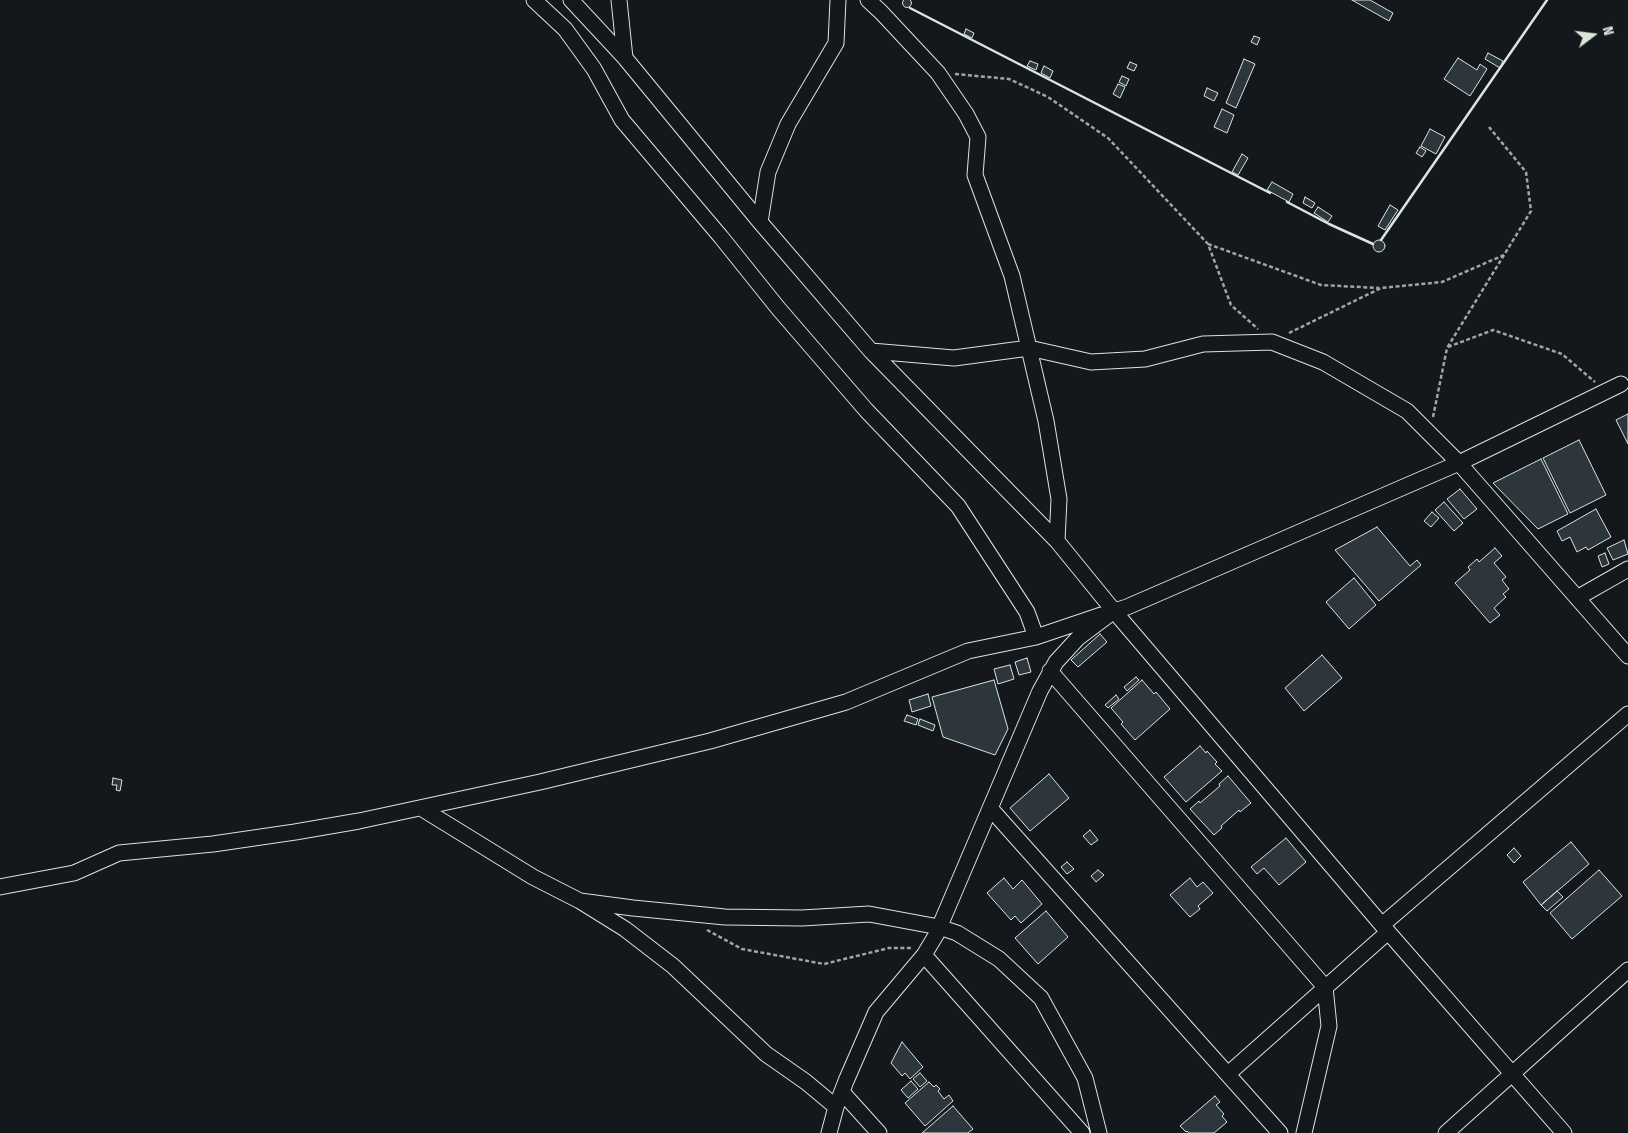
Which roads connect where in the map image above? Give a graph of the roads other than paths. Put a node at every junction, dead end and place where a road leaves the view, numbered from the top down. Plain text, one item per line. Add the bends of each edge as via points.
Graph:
1 (534, 0) edge
2 (571, 0) edge
3 (620, 0) edge
4 (838, 0) edge
5 (868, 0) edge
6 (625, 58) junction
7 (760, 222) junction
8 (1029, 348) junction
9 (871, 351) junction
10 (1621, 384) dead end
11 (1459, 463) junction
12 (1057, 541) junction
13 (1628, 569) edge
14 (1577, 598) junction
15 (1114, 611) junction
16 (1036, 637) junction
17 (1628, 656) edge
18 (1050, 671) junction
19 (1628, 714) edge
20 (421, 808) junction
21 (990, 808) junction
22 (0, 887) edge
23 (580, 901) junction
24 (940, 927) junction
25 (1385, 928) junction
26 (926, 952) junction
27 (1628, 970) edge
28 (1325, 987) junction
29 (1228, 1074) junction
30 (1513, 1075) junction
31 (842, 1092) junction
32 (836, 1107) junction
33 (829, 1133) edge
34 (879, 1133) edge
35 (1082, 1133) edge
36 (1099, 1133) edge
37 (1280, 1133) edge
38 (1304, 1133) edge
39 (1446, 1133) edge
40 (1564, 1133) edge

1 - 16 street via 565,29 594,69 622,120 778,308 866,410 958,506 1026,612
2 - 6 street
3 - 6 street
4 - 7 street via 836,43 788,124 768,172
5 - 8 street via 938,73 978,137 975,175 1012,276
6 - 7 street
7 - 9 street
8 - 9 street via 954,358
8 - 11 street via 1091,362 1145,359 1203,344 1272,342 1332,366 1406,411
8 - 12 street via 1059,499
9 - 12 street
10 - 11 street
11 - 14 street
11 - 15 street
12 - 15 street
13 - 14 street
14 - 17 street
15 - 16 street
15 - 18 street via 1078,638
15 - 25 street
16 - 20 street via 968,651 846,702 710,740
18 - 21 street
18 - 28 street
19 - 25 street
20 - 22 street via 295,832 119,853 74,873
20 - 23 street via 533,877
21 - 24 street
21 - 29 street
23 - 24 street via 725,917 802,918 869,914
23 - 32 street via 650,946 749,1039
24 - 26 street
24 - 36 street via 957,933 999,959 1041,998 1085,1078
25 - 28 street
25 - 30 street
26 - 31 street via 876,1012
26 - 35 street
27 - 30 street
28 - 29 street
28 - 38 street via 1329,1026
29 - 37 street
30 - 39 street
30 - 40 street
31 - 32 street
31 - 34 street
32 - 33 street

